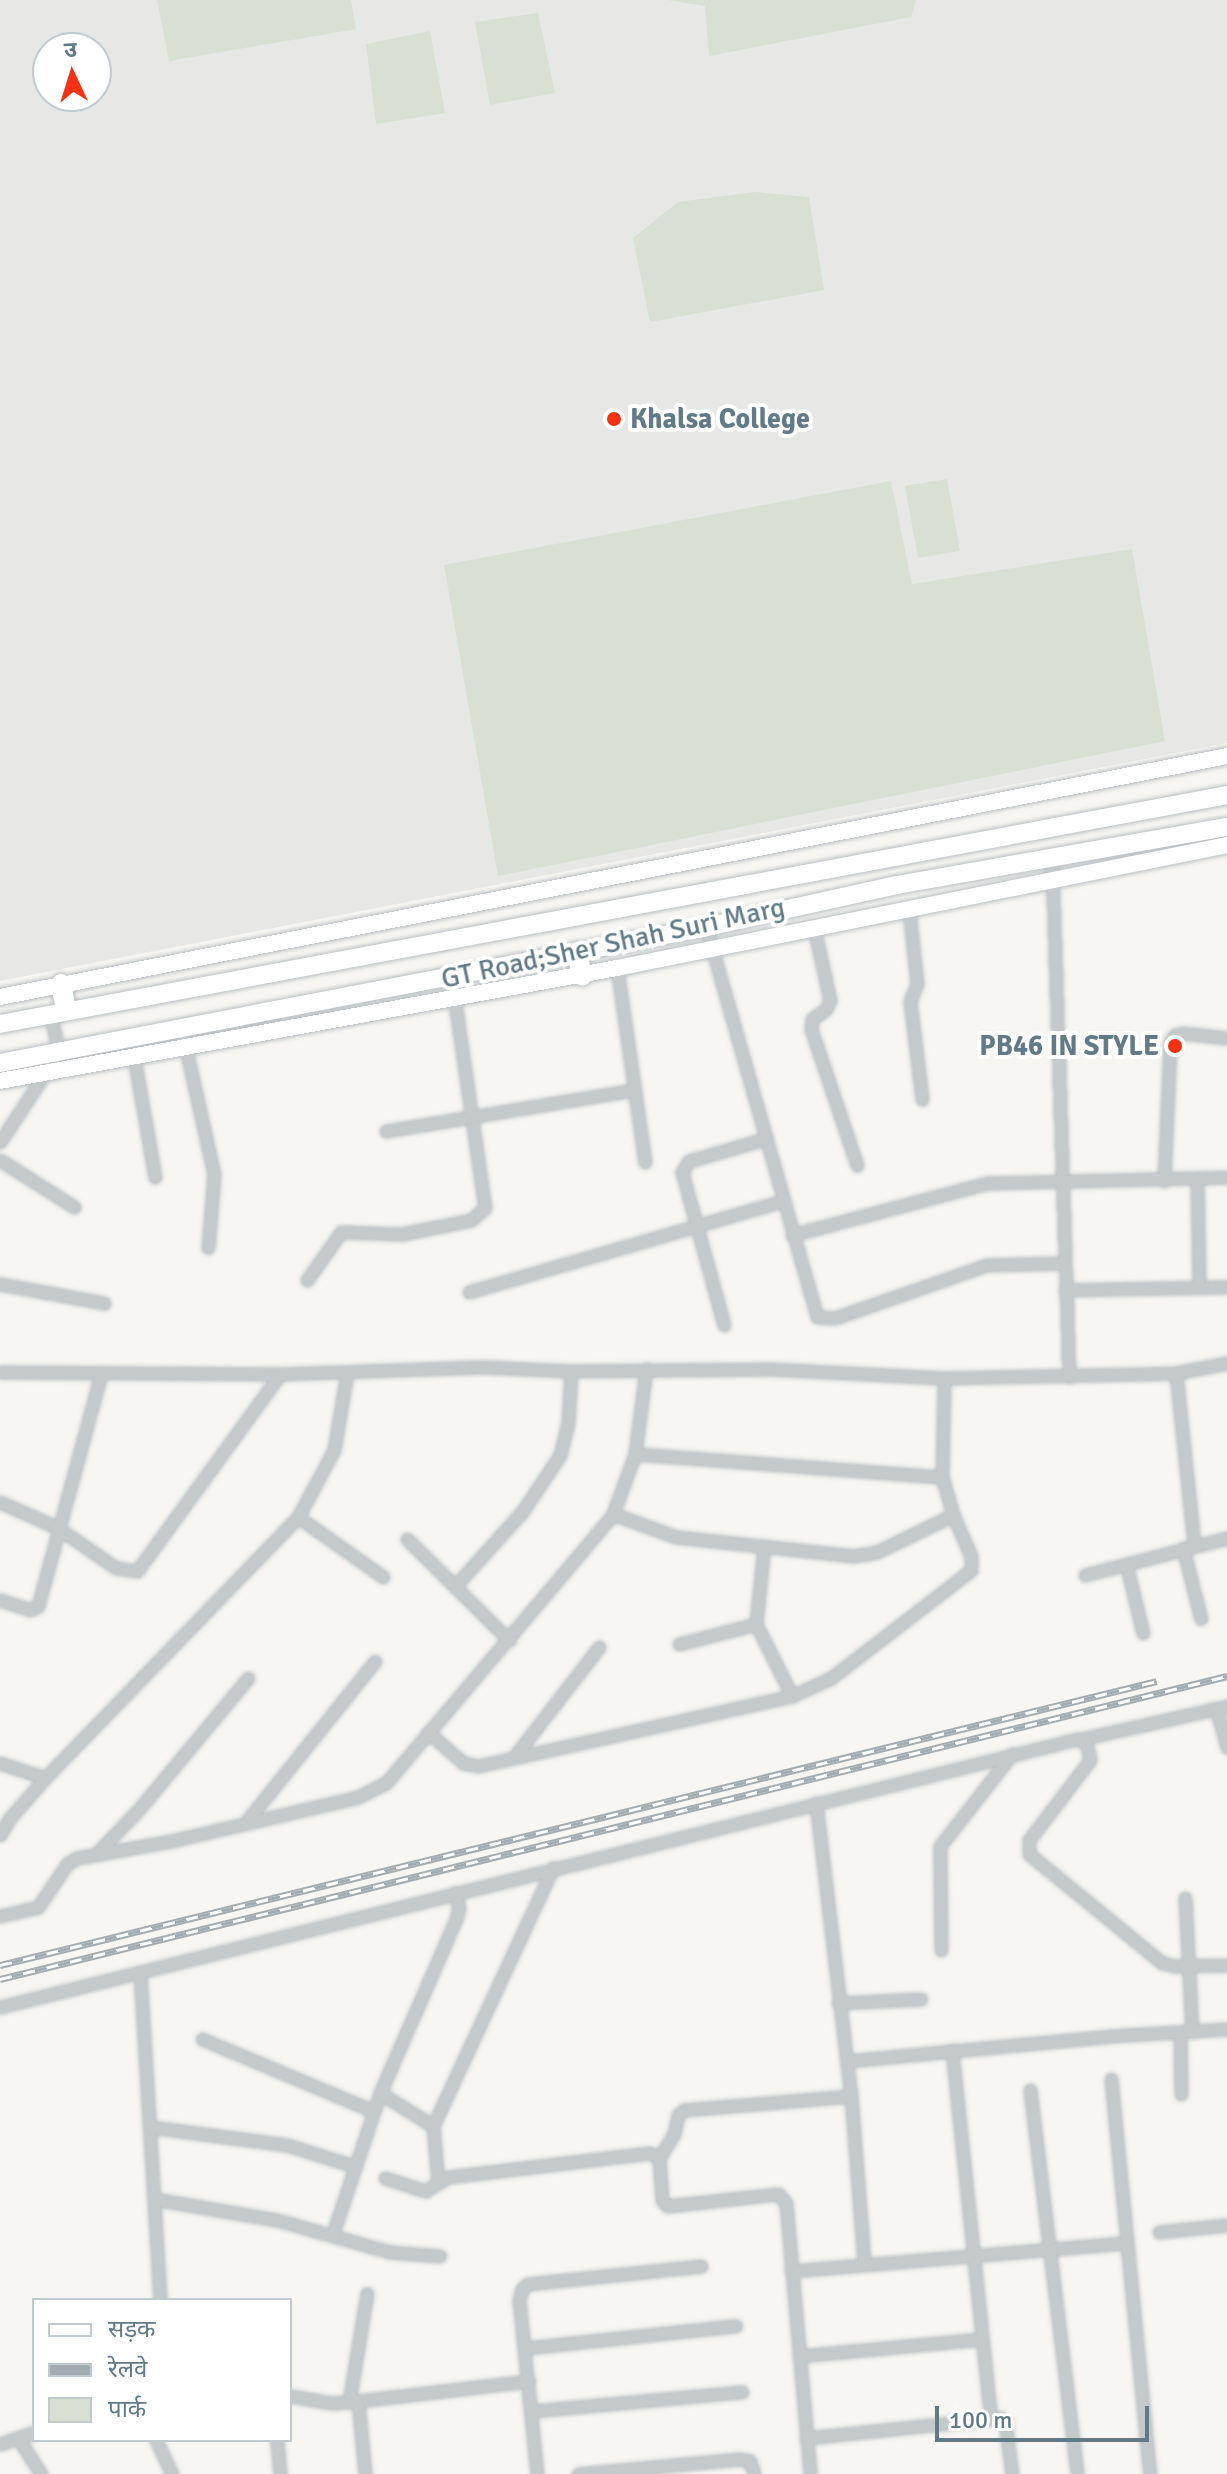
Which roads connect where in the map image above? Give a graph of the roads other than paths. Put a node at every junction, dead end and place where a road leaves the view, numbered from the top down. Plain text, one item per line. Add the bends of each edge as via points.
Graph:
1 (1227, 756) edge
2 (1227, 795) edge
3 (1227, 827) edge
4 (1227, 845) edge
5 (1052, 861) junction
6 (1053, 881) junction
7 (909, 910) junction
8 (706, 927) junction
9 (814, 928) junction
10 (713, 949) junction
11 (577, 952) junction
12 (617, 968) junction
13 (582, 975) junction
14 (451, 976) junction
15 (61, 984) junction
16 (0, 997) edge
17 (455, 999) junction
18 (58, 1012) junction
19 (0, 1024) edge
20 (181, 1028) junction
21 (1227, 1038) edge
22 (186, 1048) junction
23 (59, 1052) junction
24 (134, 1057) junction
25 (0, 1063) edge
26 (48, 1072) junction
27 (0, 1081) edge
28 (635, 1090) junction
29 (922, 1099) dead end
30 (471, 1116) junction
31 (386, 1131) dead end
32 (764, 1139) junction
33 (0, 1142) edge
34 (0, 1160) edge
35 (645, 1162) dead end
36 (857, 1165) dead end
37 (155, 1177) dead end
38 (1227, 1177) edge
39 (1197, 1179) junction
40 (1164, 1181) junction
41 (1062, 1183) junction
42 (783, 1201) junction
43 (74, 1207) dead end
44 (696, 1228) junction
45 (792, 1235) junction
46 (208, 1248) dead end
47 (1064, 1263) junction
48 (307, 1280) dead end
49 (0, 1284) edge
50 (1199, 1287) junction
51 (1227, 1287) edge
52 (1065, 1290) junction
53 (469, 1292) dead end
54 (104, 1303) dead end
55 (724, 1325) dead end
56 (1227, 1363) edge
57 (646, 1369) junction
58 (571, 1371) junction
59 (0, 1372) edge
60 (347, 1372) junction
61 (1176, 1373) junction
62 (101, 1374) junction
63 (280, 1374) junction
64 (1069, 1377) junction
65 (944, 1378) junction
66 (635, 1454) junction
67 (942, 1477) junction
68 (0, 1502) edge
69 (613, 1514) junction
70 (953, 1515) junction
71 (298, 1517) junction
72 (58, 1528) junction
73 (1227, 1538) edge
74 (407, 1539) dead end
75 (764, 1546) junction
76 (1188, 1547) junction
77 (1126, 1564) junction
78 (1085, 1575) dead end
79 (383, 1577) dead end
80 (456, 1585) junction
81 (0, 1600) edge
82 (1201, 1619) dead end
83 (756, 1624) junction
84 (1143, 1633) dead end
85 (509, 1640) junction
86 (679, 1644) dead end
87 (599, 1647) dead end
88 (375, 1661) dead end
89 (248, 1678) dead end
90 (792, 1696) junction
91 (1222, 1707) edge
92 (428, 1732) junction
93 (1081, 1739) junction
94 (1227, 1747) edge
95 (1012, 1754) junction
96 (514, 1758) junction
97 (0, 1763) edge
98 (45, 1778) junction
99 (816, 1803) junction
100 (246, 1822) junction
101 (0, 1835) edge
102 (95, 1854) junction
103 (553, 1868) junction
104 (455, 1893) junction
105 (1185, 1898) dead end
106 (0, 1916) edge
107 (941, 1950) dead end
108 (1227, 1965) edge
109 (1188, 1966) junction
110 (140, 1972) junction
111 (921, 1999) dead end
112 (838, 2003) junction
113 (0, 2007) edge
114 (1227, 2029) edge
115 (1186, 2032) junction
116 (202, 2039) dead end
117 (952, 2050) junction
118 (847, 2061) junction
119 (1111, 2079) dead end
120 (1030, 2090) dead end
121 (380, 2093) junction
122 (1181, 2094) dead end
123 (851, 2096) junction
124 (373, 2111) junction
125 (433, 2126) junction
126 (150, 2127) junction
127 (659, 2158) junction
128 (354, 2166) junction
129 (385, 2178) dead end
130 (438, 2183) junction
131 (154, 2199) junction
132 (1227, 2225) edge
133 (1159, 2232) dead end
134 (333, 2233) junction
135 (1125, 2243) junction
136 (1049, 2248) junction
137 (971, 2254) junction
138 (440, 2256) dead end
139 (864, 2263) junction
140 (701, 2266) dead end
141 (791, 2271) junction
142 (367, 2293) dead end
143 (160, 2298) edge
144 (736, 2326) dead end
145 (982, 2339) junction
146 (525, 2348) junction
147 (799, 2356) junction
148 (529, 2381) junction
149 (742, 2392) dead end
150 (292, 2396) edge
151 (354, 2402) junction
152 (532, 2411) junction
153 (991, 2418) junction
154 (32, 2433) edge
155 (18, 2438) junction
156 (806, 2438) junction
157 (157, 2442) edge
158 (277, 2442) edge
159 (0, 2444) edge
160 (41, 2474) edge
161 (172, 2474) edge
162 (280, 2474) edge
163 (365, 2474) edge
164 (537, 2474) edge
165 (578, 2474) edge
166 (754, 2474) edge
167 (810, 2474) edge
168 (1012, 2474) edge
169 (1077, 2474) edge
170 (1150, 2474) edge

1 - 15 main road
2 - 18 main road, GT Road;Sher Shah Suri Marg
3 - 5 main road, GT Road;Sher Shah Suri Marg
4 - 6 main road
5 - 6 street
5 - 8 main road, GT Road;Sher Shah Suri Marg via 897,885
6 - 7 main road
6 - 41 street
7 - 9 main road
7 - 29 street via 917,984 910,1001
8 - 10 street
8 - 11 main road, GT Road;Sher Shah Suri Marg
9 - 10 main road
9 - 36 street via 830,1000 812,1019 811,1029
10 - 12 main road
10 - 32 street
11 - 13 highway
11 - 14 main road, GT Road;Sher Shah Suri Marg
12 - 13 main road
12 - 28 street
13 - 17 main road
14 - 17 street
14 - 20 main road, GT Road;Sher Shah Suri Marg
15 - 16 main road
15 - 18 highway
17 - 22 main road
17 - 30 street
18 - 19 main road, GT Road;Sher Shah Suri Marg
18 - 23 street
20 - 22 street
20 - 23 main road, GT Road;Sher Shah Suri Marg
21 - 40 street via 1183,1033 1170,1042
22 - 24 main road
22 - 46 street via 214,1174
23 - 25 main road, GT Road;Sher Shah Suri Marg
23 - 26 street
24 - 26 main road
24 - 37 street
26 - 27 main road
26 - 33 street
28 - 30 street
28 - 35 street
30 - 31 street
30 - 48 street via 486,1199 482,1213 402,1234 341,1232
32 - 42 street
32 - 44 street via 684,1165 682,1179
34 - 43 street
38 - 39 street
39 - 40 street
39 - 50 street
40 - 41 street
41 - 45 street via 988,1183
41 - 47 street
42 - 44 street
42 - 45 street
44 - 53 street
44 - 55 street
45 - 47 street via 813,1311 825,1320 986,1265
47 - 52 street
49 - 54 street
50 - 51 street
50 - 52 street
52 - 64 street
56 - 61 street
57 - 58 street
57 - 65 street
57 - 66 street
58 - 60 street via 482,1367
58 - 80 street via 560,1455 522,1512
59 - 62 street
60 - 63 street
60 - 71 street via 334,1450
61 - 64 street
61 - 76 street
62 - 63 street
62 - 72 street
63 - 72 street via 137,1571 116,1568
64 - 65 street
65 - 67 street
66 - 67 street
66 - 69 street
67 - 70 street
68 - 72 street
69 - 75 street via 676,1537
69 - 85 street
70 - 75 street via 867,1556
70 - 90 street via 971,1556 966,1576 831,1678
71 - 79 street
71 - 98 street
72 - 81 street via 38,1606 30,1610
73 - 76 street
74 - 80 street
75 - 83 street
76 - 77 street
76 - 82 street
77 - 78 street
77 - 84 street
80 - 85 street
83 - 86 street
83 - 90 street
85 - 92 street
87 - 96 street
88 - 100 street
89 - 102 street
90 - 96 street
91 - 93 street
91 - 94 street
92 - 96 street via 472,1766
92 - 100 street via 376,1789
93 - 95 street
93 - 109 street via 1088,1745 1090,1760 1029,1840 1027,1850 1162,1963
95 - 99 street
95 - 107 street via 940,1846
97 - 98 street
98 - 101 street
99 - 103 street
99 - 112 street
100 - 102 street
102 - 106 street via 67,1864 38,1907
103 - 104 street
103 - 125 street
104 - 110 street
104 - 121 street via 456,1919
105 - 109 street
108 - 109 street
109 - 115 street
110 - 113 street
110 - 126 street
111 - 112 street
112 - 118 street
114 - 115 street
115 - 117 street
115 - 122 street
116 - 124 street
117 - 118 street
117 - 137 street
118 - 123 street
119 - 135 street
120 - 136 street
121 - 124 street
121 - 125 street
123 - 127 street via 684,2110
123 - 139 street
124 - 128 street
125 - 130 street
126 - 128 street via 287,2145
126 - 131 street
127 - 130 street via 650,2153 448,2177
127 - 141 street via 667,2206 772,2193 784,2197
128 - 134 street
129 - 130 street via 425,2191
131 - 134 street
131 - 143 street
132 - 133 street
134 - 138 street via 389,2252
135 - 136 street
135 - 170 street
136 - 137 street
136 - 169 street
137 - 139 street
137 - 145 street
139 - 141 street
140 - 146 street via 528,2284 519,2300
141 - 147 street
142 - 151 street
144 - 146 street
145 - 147 street
145 - 153 street
146 - 148 street
147 - 156 street
148 - 151 street
148 - 152 street
149 - 152 street
150 - 151 street
151 - 163 street
152 - 164 street
153 - 156 street
153 - 168 street via 1005,2422
154 - 155 street
155 - 159 street
155 - 160 street
156 - 167 street
157 - 161 street
158 - 162 street
165 - 166 street via 739,2459 750,2461

